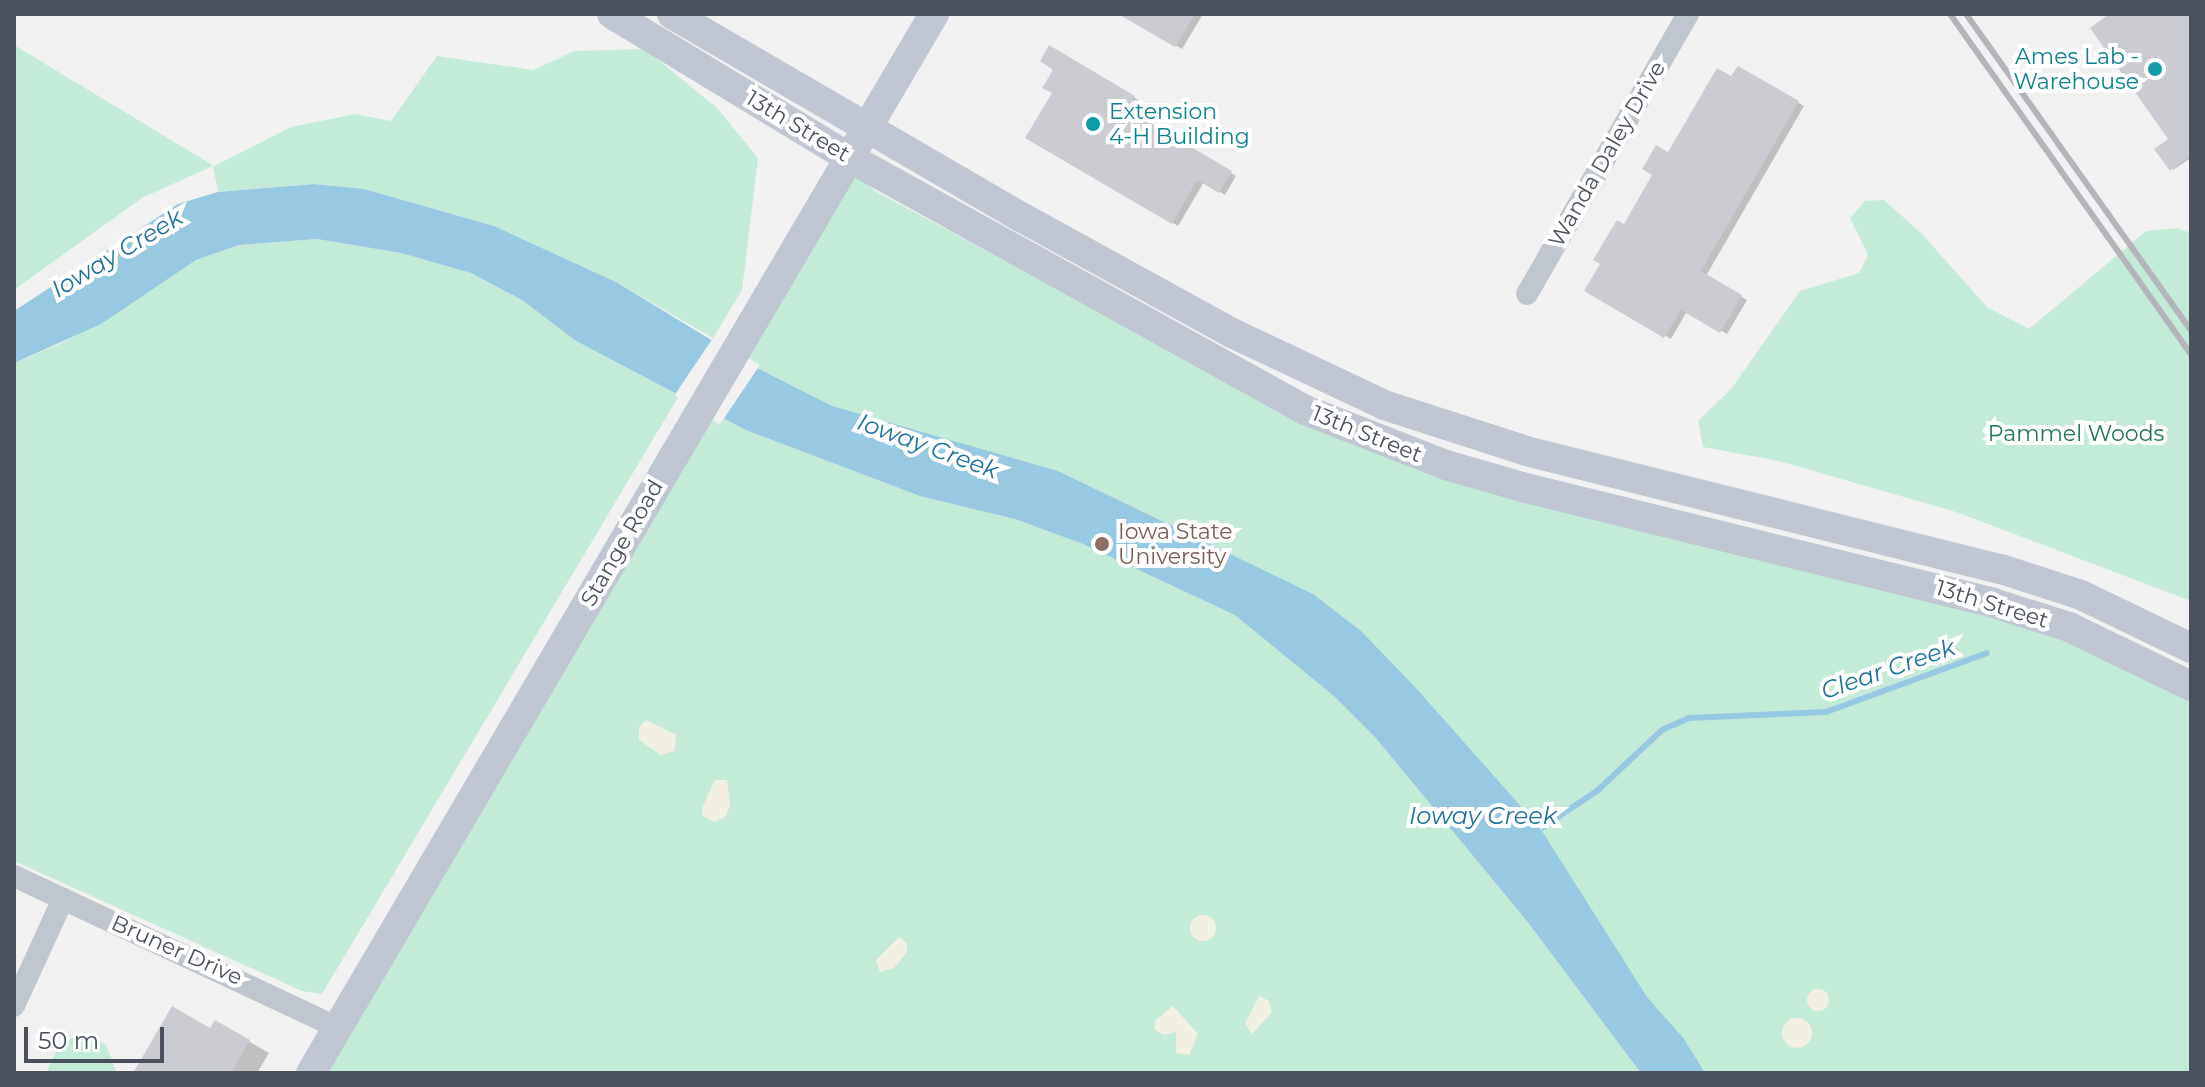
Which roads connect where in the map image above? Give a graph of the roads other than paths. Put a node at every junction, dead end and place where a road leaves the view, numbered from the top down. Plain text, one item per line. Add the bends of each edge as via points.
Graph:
1 (612, 14) edge
2 (672, 14) edge
3 (934, 14) edge
4 (1688, 14) edge
5 (867, 130) junction
6 (850, 158) junction
7 (1527, 294) dead end
8 (2191, 648) edge
9 (2191, 686) edge
10 (14, 876) edge
11 (63, 899) junction
12 (14, 1006) edge
13 (338, 1028) junction
14 (311, 1073) edge

1 - 6 main road, 13th Street
2 - 5 main road, 13th Street
3 - 5 main road, Stange Road
4 - 7 street, Wanda Daley Drive
5 - 6 main road, Stange Road
5 - 8 main road, 13th Street via 1232,333 1384,405 1526,451 2001,569 2081,595
6 - 9 main road, 13th Street via 1227,370 1376,439 1522,487 1993,603 2069,627
6 - 13 main road, Stange Road
10 - 11 street, Bruner Drive
11 - 12 street
11 - 13 street, Bruner Drive
13 - 14 main road, Stange Road

